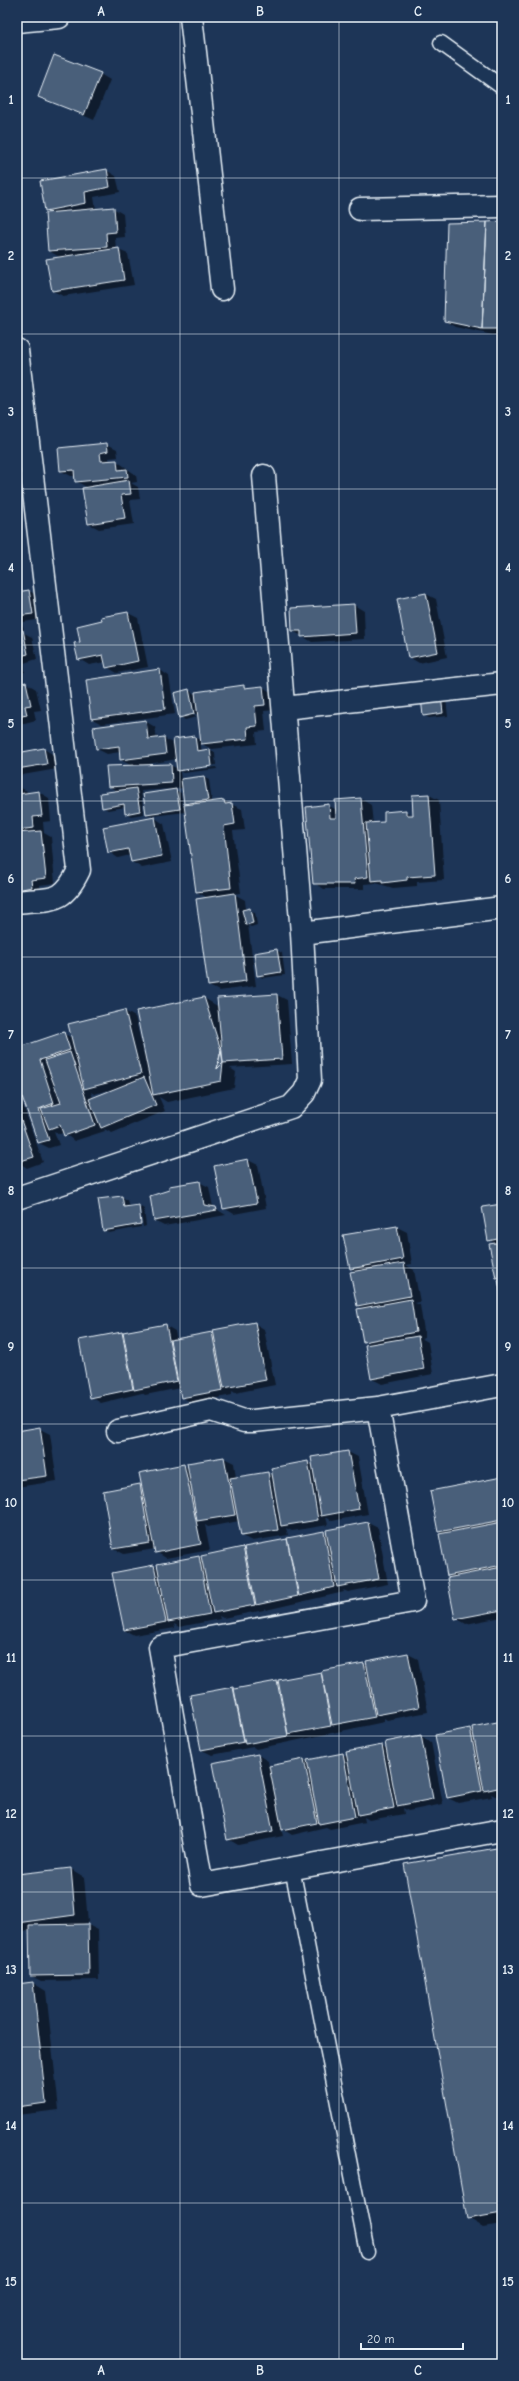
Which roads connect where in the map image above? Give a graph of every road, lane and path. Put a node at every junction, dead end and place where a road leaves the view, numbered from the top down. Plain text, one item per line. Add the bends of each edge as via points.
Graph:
1 (59, 17) edge
2 (191, 17) edge
3 (17, 21) edge
4 (441, 43) dead end
5 (502, 86) edge
6 (502, 206) edge
7 (360, 209) dead end
8 (222, 289) dead end
9 (17, 350) edge
10 (264, 476) dead end
11 (502, 684) edge
12 (284, 708) junction
13 (17, 902) edge
14 (502, 908) edge
15 (302, 933) junction
16 (17, 1198) edge
17 (502, 1385) edge
18 (378, 1408) junction
19 (118, 1431) dead end
20 (502, 1830) edge
21 (292, 1868) junction
22 (367, 2252) dead end

1 - 3 street
2 - 8 street
4 - 5 lane
6 - 7 street
9 - 13 street via 79,870 71,886 61,897
10 - 12 street
11 - 12 street
12 - 15 street
14 - 15 street
15 - 16 street via 310,1080 304,1093 291,1107
17 - 18 street
18 - 19 street via 253,1421 244,1421 211,1410
18 - 21 street via 413,1600 160,1647 202,1885
20 - 21 street
21 - 22 lane

